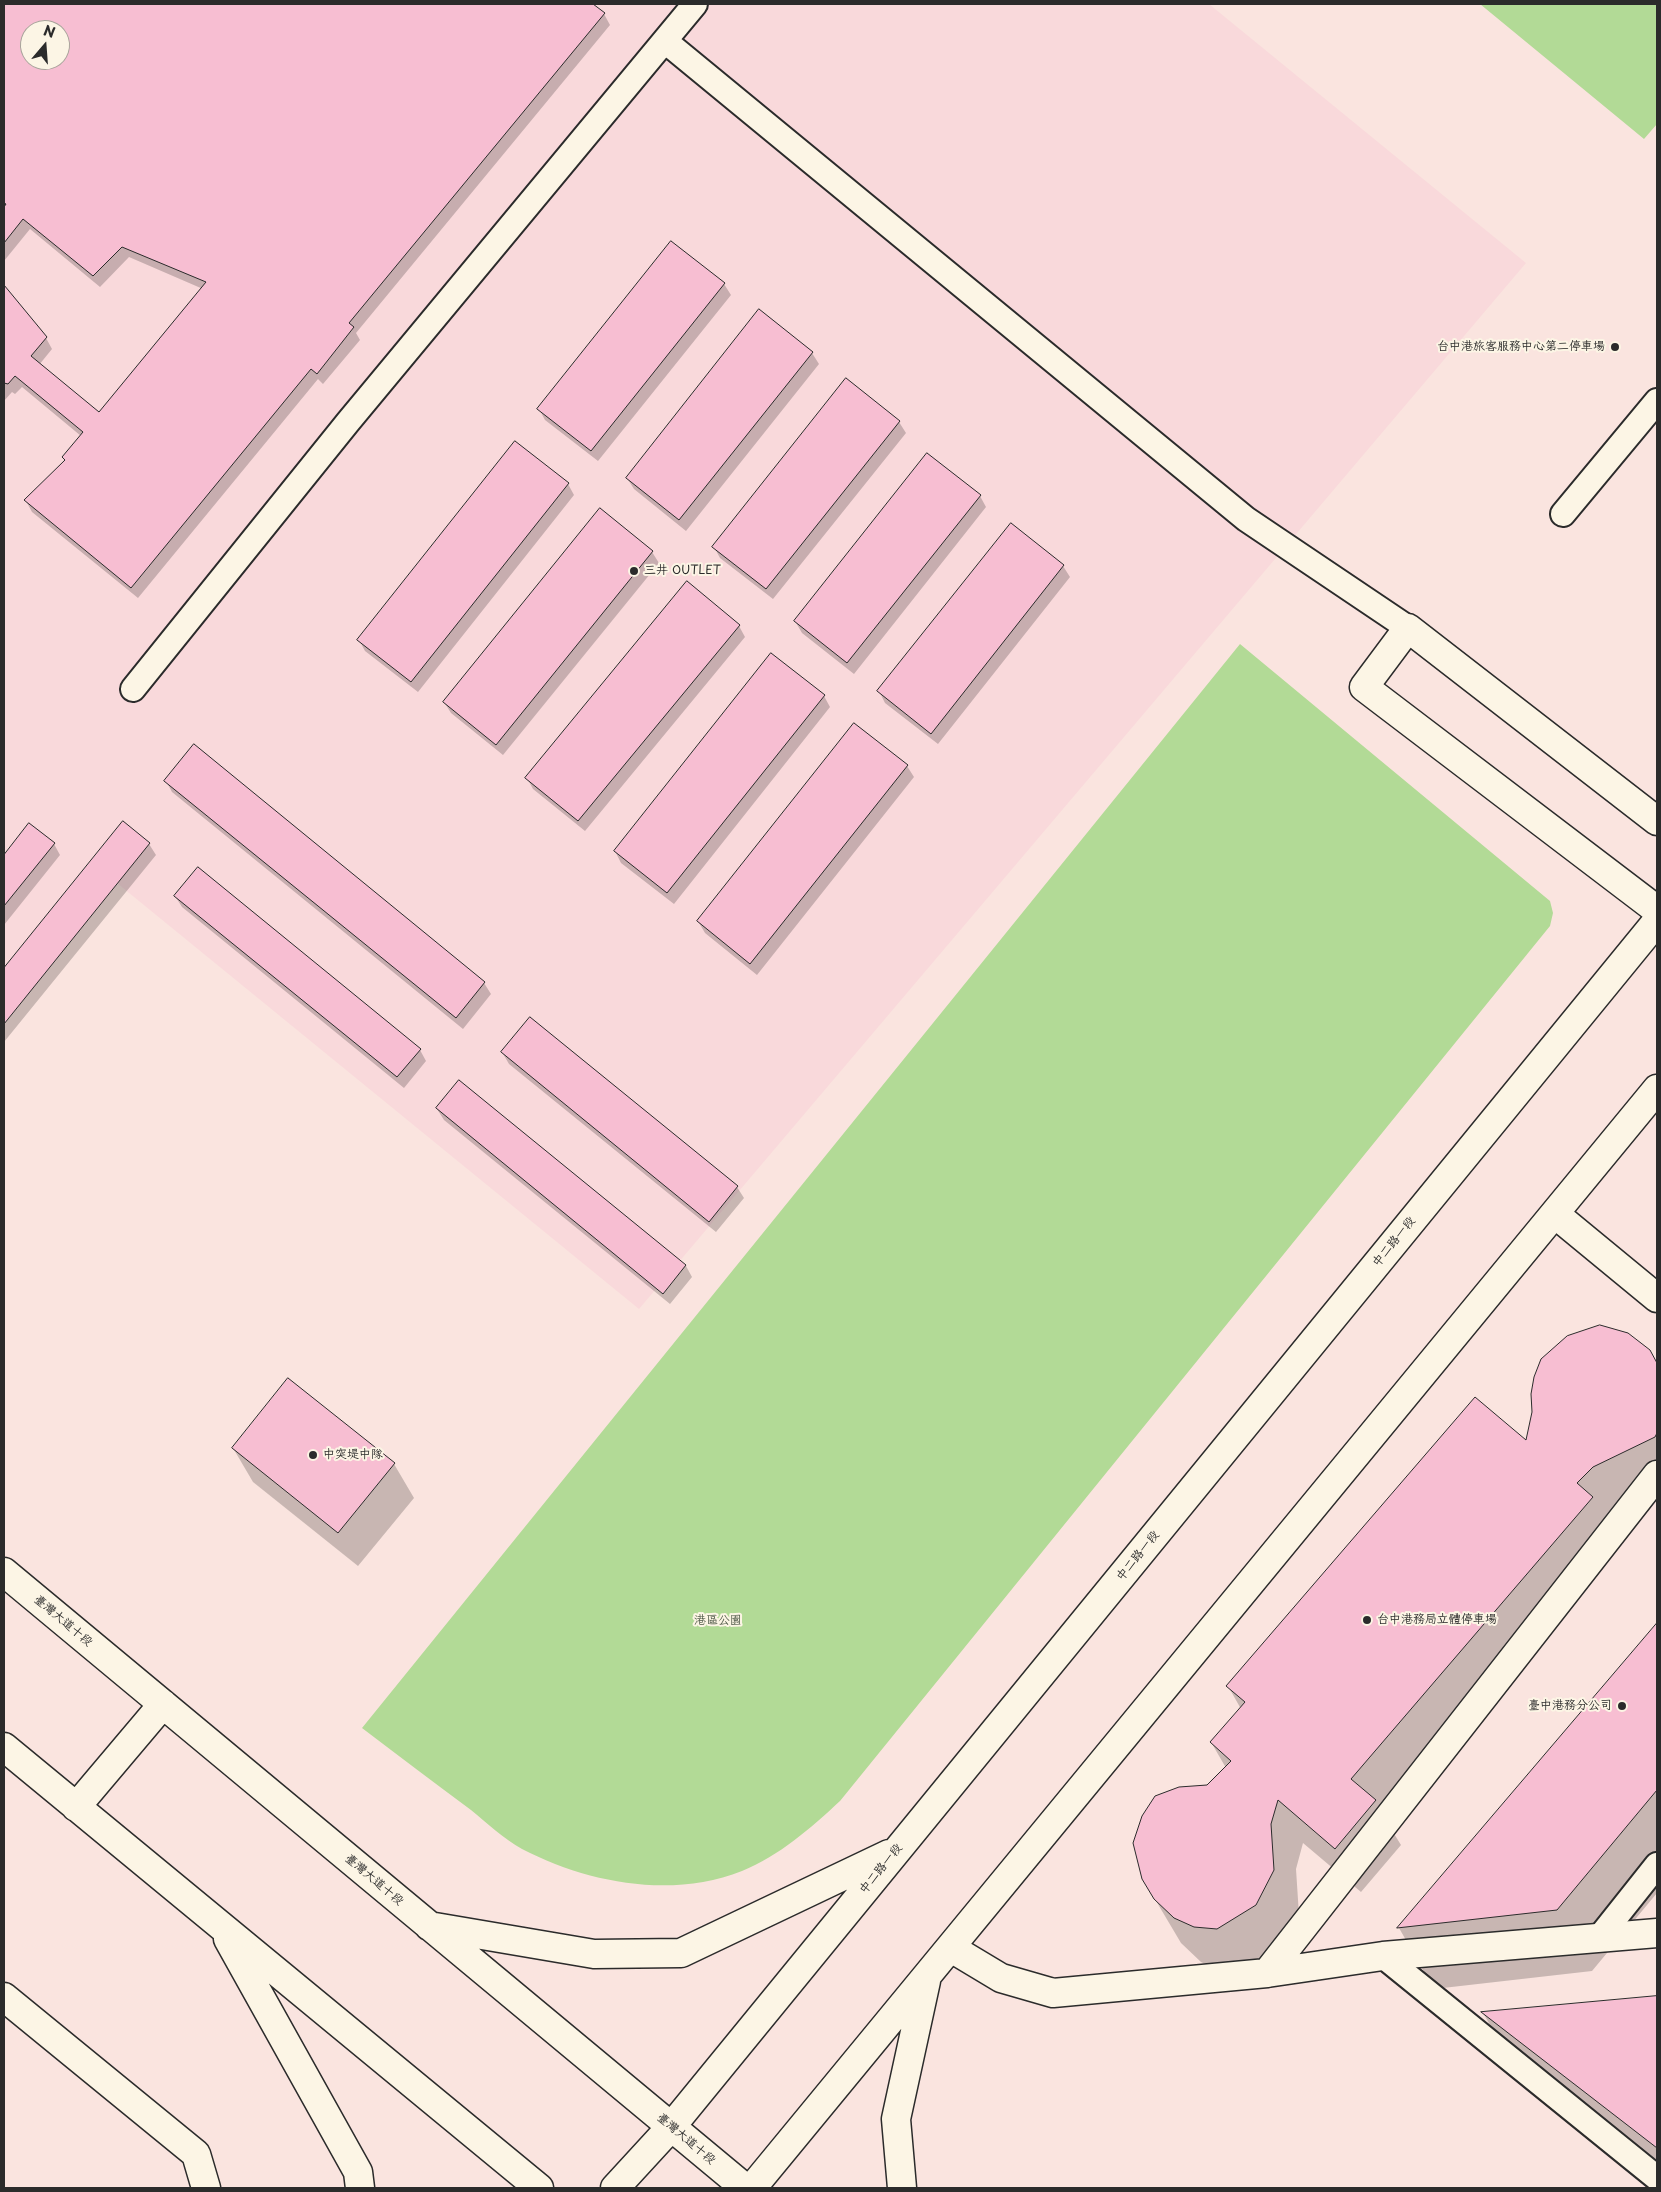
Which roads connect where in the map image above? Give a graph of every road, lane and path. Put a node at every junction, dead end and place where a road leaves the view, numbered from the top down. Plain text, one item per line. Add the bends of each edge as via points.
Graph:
1 (695, 4) edge
2 (664, 41) junction
3 (1657, 401) edge
4 (1563, 514) dead end
5 (1408, 628) junction
6 (133, 689) dead end
7 (1657, 821) edge
8 (1657, 910) edge
9 (1657, 921) edge
10 (1657, 1089) edge
11 (1555, 1214) junction
12 (1657, 1298) edge
13 (1657, 1475) edge
14 (4, 1572) edge
15 (163, 1704) junction
16 (4, 1747) edge
17 (76, 1806) junction
18 (897, 1850) junction
19 (1657, 1865) edge
20 (220, 1925) junction
21 (428, 1925) junction
22 (1657, 1933) edge
23 (1599, 1938) junction
24 (950, 1948) junction
25 (1383, 1956) junction
26 (1268, 1973) junction
27 (927, 1976) junction
28 (4, 1997) edge
29 (670, 2126) junction
30 (1657, 2178) edge
31 (206, 2188) edge
32 (360, 2188) edge
33 (539, 2188) edge
34 (615, 2188) edge
35 (745, 2188) edge
36 (752, 2188) edge
37 (902, 2188) edge

1 - 2 lane
2 - 5 lane via 1246,519
2 - 6 lane via 348,422
3 - 4 lane
5 - 7 street
5 - 8 street via 1364,687
9 - 18 street, 中二路一段
10 - 11 street
11 - 12 street
11 - 24 street
13 - 26 street
14 - 15 street, 臺灣大道十段
15 - 17 street
15 - 21 street, 臺灣大道十段
16 - 17 street
17 - 20 street
18 - 21 street via 681,1953 594,1954
18 - 29 street, 中二路一段
19 - 23 lane
20 - 32 street via 358,2172
20 - 33 street
21 - 29 street, 臺灣大道十段
22 - 23 street
23 - 25 street
24 - 26 street via 1000,1978 1053,1993
24 - 27 street
25 - 26 street
25 - 30 lane
27 - 36 street
27 - 37 street via 896,2119
28 - 31 street via 196,2154
29 - 34 street, 中二路一段
29 - 35 street, 臺灣大道十段

